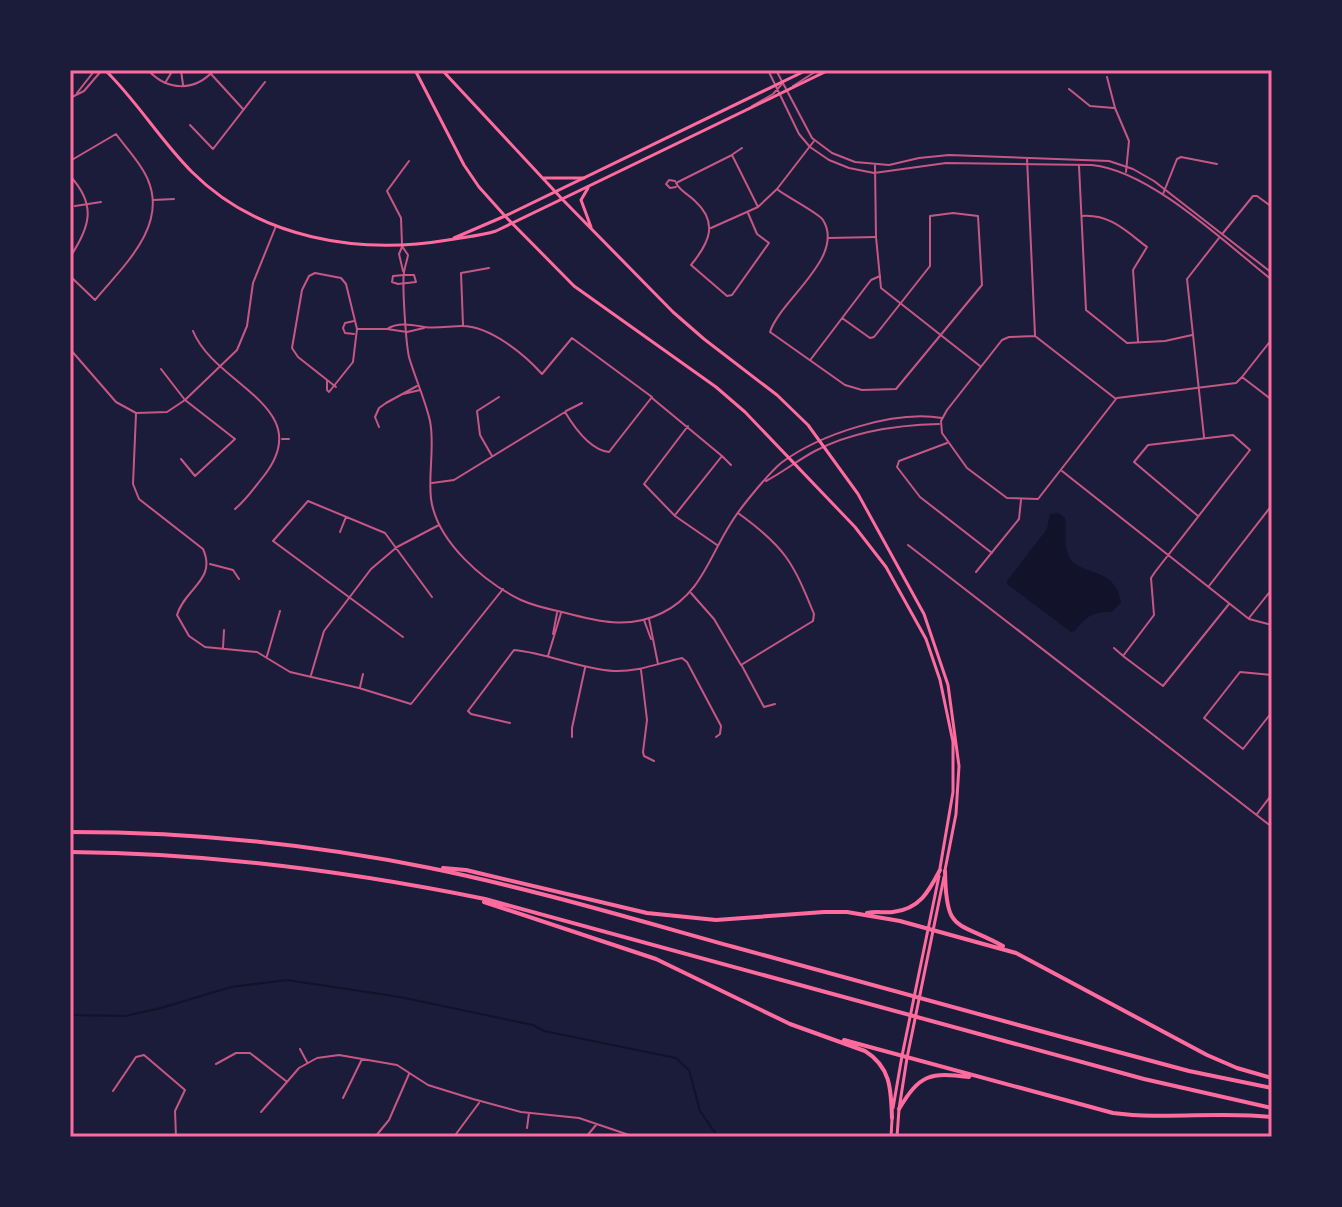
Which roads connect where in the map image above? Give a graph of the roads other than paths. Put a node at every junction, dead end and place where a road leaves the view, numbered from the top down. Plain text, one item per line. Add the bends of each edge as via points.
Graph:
1 (95, 70) edge
2 (104, 70) edge
3 (148, 70) edge
4 (173, 70) edge
5 (181, 70) edge
6 (214, 70) edge
7 (415, 70) edge
8 (442, 70) edge
9 (570, 70) edge
10 (649, 70) edge
11 (768, 70) edge
12 (776, 70) edge
13 (807, 70) edge
14 (818, 70) edge
15 (829, 70) edge
16 (211, 74) junction
17 (1107, 77) dead end
18 (265, 82) dead end
19 (165, 83) junction
20 (782, 83) junction
21 (183, 87) junction
22 (776, 88) junction
23 (1069, 89) dead end
24 (786, 92) junction
25 (77, 94) junction
26 (780, 96) junction
27 (70, 98) edge
28 (1115, 108) junction
29 (244, 110) junction
30 (190, 125) dead end
31 (715, 127) junction
32 (814, 140) junction
33 (810, 147) junction
34 (742, 148) dead end
35 (732, 155) junction
36 (1027, 157) junction
37 (1079, 159) junction
38 (70, 161) edge
39 (409, 161) dead end
40 (1027, 164) junction
41 (1217, 164) dead end
42 (875, 165) junction
43 (1079, 165) junction
44 (1127, 167) junction
45 (1126, 172) junction
46 (874, 173) junction
47 (539, 175) junction
48 (70, 176) edge
49 (584, 178) junction
50 (677, 181) junction
51 (677, 186) junction
52 (588, 188) junction
53 (777, 189) junction
54 (1166, 190) junction
55 (556, 191) junction
56 (1163, 195) junction
57 (174, 199) dead end
58 (152, 200) junction
59 (563, 200) junction
60 (101, 202) dead end
61 (88, 204) junction
62 (75, 206) dead end
63 (758, 207) junction
64 (1272, 207) edge
65 (748, 213) junction
66 (505, 216) junction
67 (1082, 216) junction
68 (512, 224) junction
69 (276, 225) junction
70 (710, 228) junction
71 (593, 230) junction
72 (1222, 234) junction
73 (876, 237) junction
74 (826, 238) junction
75 (1219, 238) junction
76 (450, 239) junction
77 (402, 246) junction
78 (70, 257) edge
79 (489, 268) dead end
80 (1272, 273) edge
81 (404, 274) junction
82 (70, 276) edge
83 (880, 276) junction
84 (1272, 280) edge
85 (405, 284) junction
86 (900, 304) junction
87 (842, 318) junction
88 (355, 320) junction
89 (407, 325) junction
90 (464, 326) junction
91 (425, 327) junction
92 (357, 329) junction
93 (387, 329) junction
94 (193, 331) dead end
95 (407, 332) junction
96 (356, 334) junction
97 (1192, 335) junction
98 (942, 336) junction
99 (1035, 336) junction
100 (1272, 339) edge
101 (1138, 342) junction
102 (70, 349) edge
103 (810, 360) junction
104 (981, 367) junction
105 (221, 368) junction
106 (161, 369) dead end
107 (1242, 377) junction
108 (327, 380) junction
109 (418, 385) junction
110 (336, 387) junction
111 (1198, 387) junction
112 (420, 390) junction
113 (402, 394) junction
114 (499, 397) dead end
115 (652, 397) junction
116 (1116, 399) junction
117 (185, 400) junction
118 (1272, 400) edge
119 (582, 403) dead end
120 (565, 412) junction
121 (136, 413) junction
122 (942, 418) junction
123 (941, 424) junction
124 (688, 426) junction
125 (379, 427) dead end
126 (1204, 437) junction
127 (280, 439) junction
128 (289, 439) dead end
129 (1188, 440) junction
130 (821, 441) junction
131 (947, 443) junction
132 (825, 446) junction
133 (1188, 447) dead end
134 (722, 456) junction
135 (492, 457) junction
136 (790, 458) junction
137 (181, 459) dead end
138 (795, 463) junction
139 (731, 465) dead end
140 (1061, 471) junction
141 (765, 482) junction
142 (430, 483) junction
143 (1021, 500) junction
144 (1272, 505) edge
145 (235, 509) dead end
146 (738, 513) junction
147 (346, 516) junction
148 (675, 516) junction
149 (1198, 516) junction
150 (439, 525) junction
151 (340, 532) dead end
152 (718, 545) junction
153 (908, 545) dead end
154 (397, 547) junction
155 (992, 553) junction
156 (1167, 556) junction
157 (209, 564) junction
158 (976, 572) dead end
159 (239, 579) dead end
160 (1208, 587) junction
161 (503, 589) junction
162 (1272, 589) edge
163 (690, 592) junction
164 (432, 597) dead end
165 (349, 598) junction
166 (1229, 604) junction
167 (280, 611) dead end
168 (560, 612) junction
169 (648, 618) junction
170 (1249, 619) junction
171 (644, 620) junction
172 (1272, 625) edge
173 (224, 630) dead end
174 (403, 637) dead end
175 (651, 640) junction
176 (1114, 648) dead end
177 (223, 649) junction
178 (1123, 656) junction
179 (267, 657) junction
180 (548, 658) junction
181 (658, 665) junction
182 (741, 665) junction
183 (585, 667) junction
184 (641, 669) junction
185 (363, 674) dead end
186 (1272, 675) edge
187 (311, 676) junction
188 (359, 688) junction
189 (775, 704) dead end
190 (1272, 712) edge
191 (510, 723) dead end
192 (572, 737) dead end
193 (716, 737) dead end
194 (654, 761) dead end
195 (1272, 794) edge
196 (1256, 815) junction
197 (1272, 827) edge
198 (70, 832) edge
199 (70, 852) edge
200 (428, 868) junction
201 (943, 870) junction
202 (467, 895) junction
203 (863, 914) junction
204 (931, 929) junction
205 (1016, 953) junction
206 (814, 1032) junction
207 (300, 1049) dead end
208 (905, 1057) junction
209 (362, 1058) junction
210 (308, 1063) junction
211 (216, 1064) dead end
212 (409, 1073) junction
213 (980, 1078) junction
214 (1272, 1078) edge
215 (286, 1081) junction
216 (1272, 1088) edge
217 (113, 1091) dead end
218 (343, 1098) dead end
219 (481, 1101) junction
220 (1272, 1108) edge
221 (899, 1109) junction
222 (261, 1112) dead end
223 (529, 1113) junction
224 (1272, 1117) edge
225 (892, 1118) junction
226 (597, 1124) junction
227 (527, 1128) dead end
228 (456, 1134) dead end
229 (176, 1137) edge
230 (375, 1137) edge
231 (586, 1137) edge
232 (635, 1137) edge
233 (894, 1137) edge

1 - 25 street
2 - 25 street
2 - 69 main road via 194,174
3 - 19 street
4 - 19 street
5 - 21 street
6 - 16 street
7 - 66 main road via 464,165
8 - 47 main road
9 - 10 street
11 - 22 street
12 - 20 street
13 - 20 main road
14 - 24 street
15 - 24 main road
16 - 21 street
16 - 29 street
17 - 28 street
18 - 29 street
19 - 21 street
20 - 22 main road
20 - 24 street
22 - 26 street
22 - 31 street
22 - 49 main road
23 - 28 street via 1090,106
24 - 26 main road
24 - 32 street
25 - 27 street
26 - 31 main road
26 - 33 street
28 - 44 street via 1129,141
29 - 30 street via 213,149
31 - 52 main road
32 - 33 street
32 - 42 street via 843,158
33 - 46 street via 839,165
33 - 53 street
34 - 35 street
35 - 50 street
35 - 63 street
36 - 37 street
36 - 40 street
36 - 42 street via 949,155
37 - 43 street
37 - 44 street
38 - 58 street via 116,134 148,180
39 - 77 street via 387,191 401,218
40 - 43 street
40 - 46 street via 946,163
40 - 99 street
41 - 54 street via 1177,159
42 - 46 street
43 - 45 street
43 - 67 street
44 - 45 street
44 - 54 street
45 - 56 street
46 - 73 street
47 - 49 main road
47 - 55 main road
48 - 61 street
49 - 55 main road
50 - 51 street
50 - 51 street via 666,184
51 - 70 street via 708,217
52 - 59 main road
52 - 71 main road via 581,200
53 - 63 street
53 - 74 street via 822,217
54 - 56 street
54 - 72 street
55 - 59 main road
55 - 66 main road
56 - 75 street
57 - 58 street
58 - 82 street via 154,213 145,238 95,300
59 - 68 main road
59 - 71 main road
60 - 61 street
61 - 62 street
61 - 78 street via 85,234
63 - 65 street
64 - 72 street via 1253,196
65 - 70 street
65 - 70 street via 757,234 769,243 732,295 691,265
66 - 68 main road
66 - 76 main road
67 - 101 street via 1086,310 1127,343
67 - 101 street via 1113,221 1147,247 1133,270
68 - 76 main road via 485,235
68 - 136 main road via 574,286 716,387
69 - 77 main road via 323,240
69 - 105 street via 253,283 244,337
71 - 130 main road via 673,312 777,395
72 - 75 street
72 - 80 street
73 - 74 street
73 - 83 street
74 - 103 street via 826,256 770,332
75 - 84 street
75 - 97 street via 1187,279
76 - 77 main road
77 - 81 street
77 - 81 street via 408,255
79 - 90 street via 461,273
81 - 85 street
81 - 85 street via 417,280
81 - 85 street via 391,280
83 - 86 street via 881,288
83 - 87 street
85 - 89 street
86 - 87 street via 872,338
86 - 98 street
86 - 98 street via 930,266 930,216 975,213 982,283
87 - 103 street
88 - 92 street
88 - 96 street via 343,328
88 - 108 street via 341,278 309,276 292,348
89 - 91 street
89 - 93 street
89 - 95 street
90 - 91 street
90 - 115 street via 493,334 542,374 572,338
91 - 95 street
92 - 93 street
92 - 96 street
93 - 95 street
94 - 105 street
95 - 109 street
96 - 110 street via 353,362
97 - 101 street
97 - 111 street
98 - 103 street via 894,390 845,385
98 - 104 street
99 - 104 street via 1006,338
99 - 116 street
100 - 107 street
102 - 121 street via 116,402
104 - 122 street
105 - 117 street
105 - 127 street via 267,407
106 - 117 street
107 - 111 street via 1236,383
107 - 118 street
108 - 110 street
108 - 110 street via 329,392
109 - 112 street
109 - 113 street
111 - 116 street
111 - 126 street
112 - 113 street
112 - 142 street via 431,429
113 - 125 street via 379,408
114 - 135 street via 477,411 480,435
115 - 120 street via 607,452 577,431
115 - 124 street
116 - 140 street
117 - 121 street via 167,412
117 - 137 street via 235,439 195,476
119 - 120 street
120 - 135 street
121 - 157 street via 133,484 139,499 203,549
122 - 123 street
122 - 130 street via 869,424
123 - 131 street
123 - 132 street via 865,432
124 - 134 street
124 - 148 street via 644,483
126 - 129 street
126 - 149 street via 1233,435 1250,450
127 - 128 street
127 - 145 street via 272,466
129 - 133 street
129 - 149 street via 1148,445 1134,462
130 - 132 main road
130 - 136 street
131 - 143 street via 967,468 1004,497
131 - 155 street via 899,461 897,467 920,497
132 - 138 street
132 - 201 main road via 915,596 944,673 959,766 956,814
134 - 139 street
134 - 148 street
135 - 142 street via 454,480
136 - 138 main road
136 - 141 street
138 - 141 street
138 - 201 main road via 878,555 931,651 953,742
140 - 143 street via 1038,499
140 - 156 street
141 - 146 street
142 - 150 street
143 - 155 street via 1019,519
144 - 160 street
146 - 152 street
146 - 182 street via 788,557 815,617
147 - 151 street
147 - 154 street via 378,528
147 - 165 street via 308,501 273,541
148 - 152 street
149 - 156 street
150 - 154 street
150 - 161 street via 457,551
152 - 163 street
153 - 196 street
154 - 164 street
154 - 165 street via 379,560
155 - 158 street
156 - 160 street
156 - 178 street via 1151,578 1154,615
157 - 159 street via 233,570
157 - 177 street via 177,619 198,643
160 - 166 street
161 - 168 street
161 - 188 street via 411,704
162 - 170 street
163 - 169 street
163 - 182 street via 714,619
165 - 174 street
165 - 187 street via 324,631
166 - 170 street
166 - 178 street via 1163,686
167 - 179 street
168 - 171 street via 608,623
168 - 180 street
169 - 171 street
169 - 175 street
170 - 172 street
171 - 175 street
173 - 177 street
175 - 181 street
176 - 178 street
177 - 179 street
179 - 187 street via 290,672
180 - 183 street
180 - 191 street via 514,650 468,708 471,714
181 - 184 street
181 - 193 street via 686,660 721,726
182 - 189 street via 764,707
183 - 184 street
183 - 192 street
184 - 194 street via 647,720 643,752
185 - 188 street
186 - 190 street via 1240,672 1204,718 1243,749
187 - 188 street
195 - 196 street
196 - 197 street
198 - 200 highway via 253,841
199 - 202 highway via 248,860
200 - 203 highway via 466,870 674,917
200 - 216 highway via 543,894 1189,1071
201 - 203 highway via 916,905
201 - 204 main road
201 - 205 highway via 947,907 955,921
202 - 206 highway via 656,959
202 - 220 highway via 1144,1079
203 - 204 highway
204 - 205 highway
204 - 208 main road
204 - 208 main road
205 - 214 highway via 1207,1055
206 - 208 highway
206 - 225 highway via 865,1051 881,1063 891,1086
207 - 210 street
208 - 213 highway
208 - 221 main road
208 - 225 main road
209 - 210 street via 327,1056
209 - 212 street
209 - 218 street
210 - 215 street
211 - 215 street via 236,1053 250,1053
212 - 219 street via 428,1085
212 - 230 street via 389,1120
213 - 221 highway via 926,1077 914,1085
213 - 224 highway via 1127,1115
215 - 222 street
217 - 229 street via 134,1059 144,1055 155,1063 185,1090 175,1111
219 - 223 street
219 - 228 street
221 - 233 main road
223 - 226 street
223 - 227 street
225 - 233 main road
226 - 231 street
226 - 232 street

